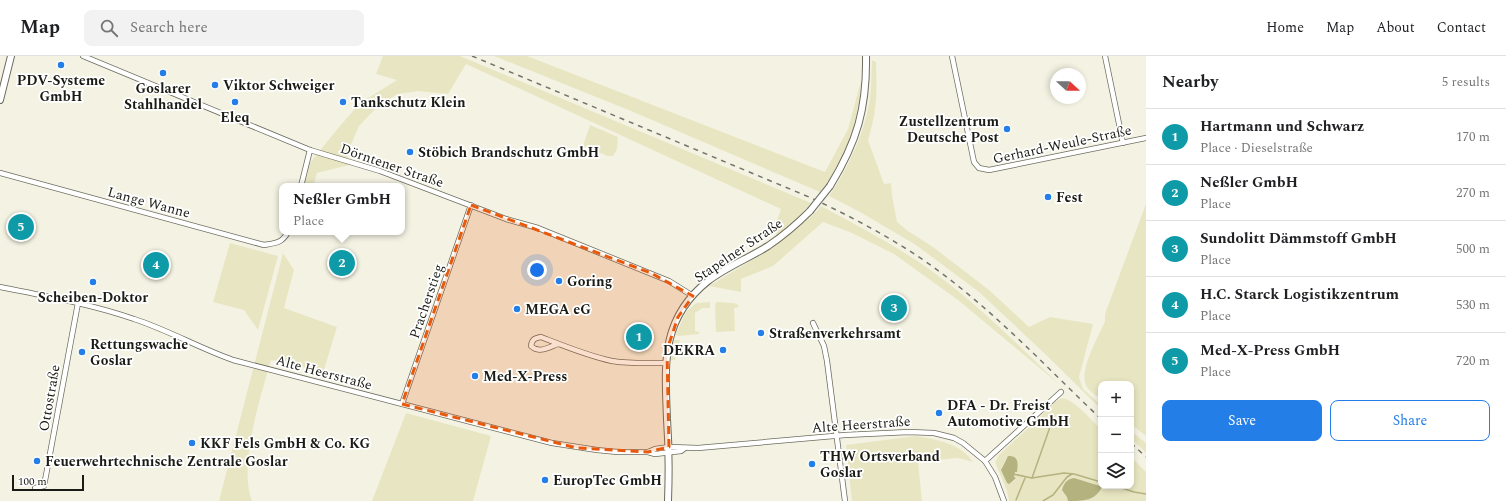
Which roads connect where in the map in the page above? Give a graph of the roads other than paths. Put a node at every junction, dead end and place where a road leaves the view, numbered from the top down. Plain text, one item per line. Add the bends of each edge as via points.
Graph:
1 (11, 56) edge
2 (83, 56) edge
3 (866, 56) edge
4 (952, 56) edge
5 (1105, 56) edge
6 (0, 100) edge
7 (1146, 138) edge
8 (1123, 143) junction
9 (310, 150) junction
10 (0, 173) edge
11 (301, 183) edge
12 (470, 205) junction
13 (286, 235) edge
14 (0, 287) edge
15 (693, 296) junction
16 (78, 303) junction
17 (813, 323) dead end
18 (558, 344) junction
19 (665, 363) junction
20 (1061, 392) dead end
21 (402, 404) junction
22 (836, 436) junction
23 (669, 450) junction
24 (985, 461) junction
25 (35, 488) dead end
26 (668, 501) edge
27 (846, 501) edge
28 (1004, 501) edge

1 - 6 street
2 - 9 street, Dörntener Straße
3 - 15 street, Stapelner Straße, bridge via 865,92 857,132 830,186 810,211 786,233 709,281
4 - 8 street, Gerhard-Weule-Straße via 974,162 981,169 989,170
5 - 8 street
7 - 8 street, Gerhard-Weule-Straße
9 - 11 street
9 - 12 street, Dörntener Straße via 380,171
10 - 13 street, Lange Wanne via 264,245 276,243
12 - 15 street, Dörntener Straße via 511,221 538,228 651,273
12 - 21 street, Pracherstieg
14 - 16 street, Alte Heerstraße
15 - 19 street, Stapelner Straße via 673,327
16 - 21 street, Alte Heerstraße via 135,319 233,360
16 - 25 street, Ottostraße via 44,486
17 - 22 street via 824,346
18 - 18 street via 541,337 535,338 531,346 540,350
18 - 19 street via 612,361
19 - 23 street, Stapelner Straße
20 - 24 street
21 - 23 street, Alte Heerstraße via 552,444 620,452
22 - 23 street, Alte Heerstraße
22 - 24 street, Alte Heerstraße via 934,433 964,443
22 - 27 street
23 - 26 street, Stapelner Straße
24 - 28 street, Alte Heerstraße via 995,477

